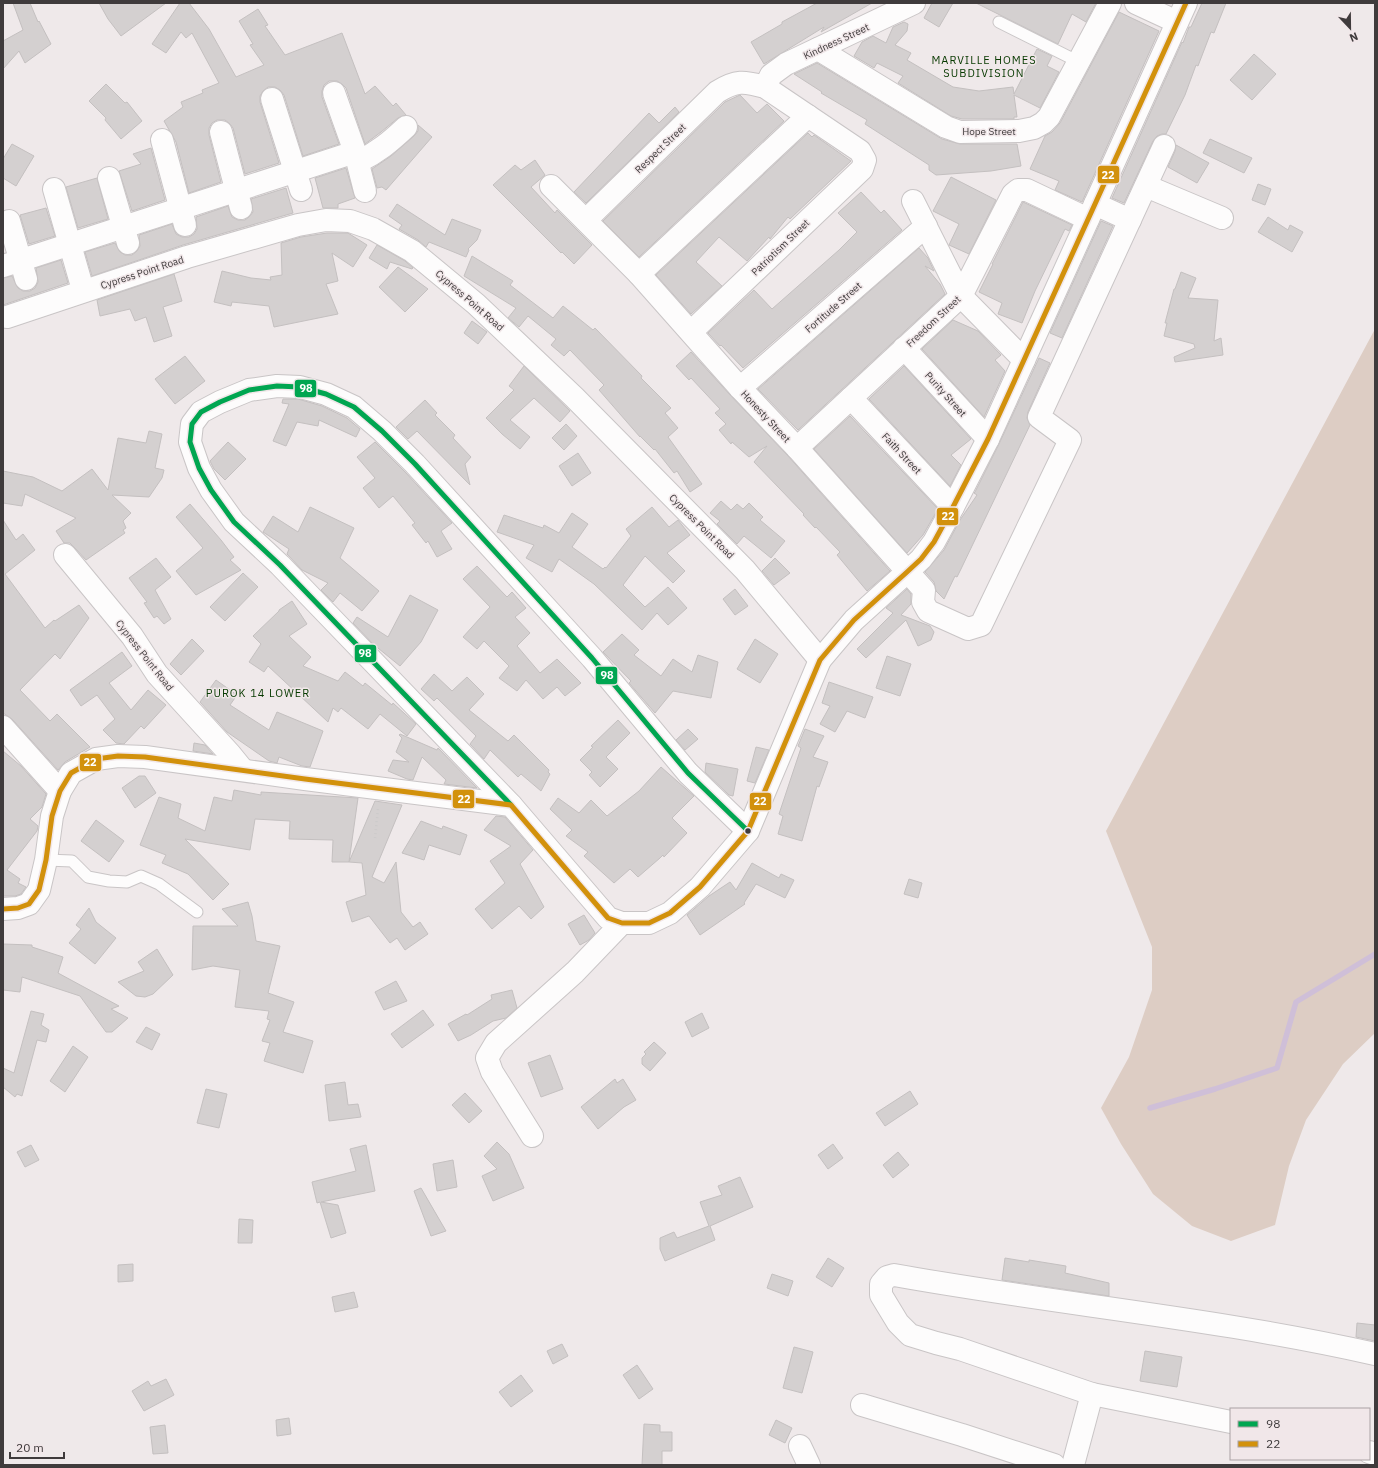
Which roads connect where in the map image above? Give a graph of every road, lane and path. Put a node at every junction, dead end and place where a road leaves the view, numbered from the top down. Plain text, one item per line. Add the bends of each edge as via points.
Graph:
1 (914, 3) edge
2 (1110, 3) edge
3 (1136, 3) edge
4 (1181, 12) edge
5 (999, 22) dead end
6 (818, 49) junction
7 (1079, 62) junction
8 (774, 76) junction
9 (334, 93) dead end
10 (272, 99) dead end
11 (808, 116) junction
12 (406, 127) dead end
13 (221, 132) dead end
14 (162, 140) dead end
15 (1164, 146) dead end
16 (356, 157) junction
17 (109, 178) dead end
18 (298, 181) junction
19 (551, 186) dead end
20 (1146, 186) junction
21 (54, 189) dead end
22 (365, 191) dead end
23 (239, 199) junction
24 (913, 201) dead end
25 (1092, 212) junction
26 (183, 217) junction
27 (1222, 218) dead end
28 (586, 220) junction
29 (1130, 220) junction
30 (10, 221) dead end
31 (926, 226) junction
32 (126, 235) junction
33 (70, 244) junction
34 (16, 269) edge
35 (639, 274) junction
36 (83, 290) junction
37 (961, 296) junction
38 (7, 317) dead end
39 (691, 332) junction
40 (904, 348) junction
41 (1024, 360) junction
42 (740, 388) junction
43 (852, 398) junction
44 (988, 439) junction
45 (797, 448) junction
46 (953, 507) junction
47 (65, 555) dead end
48 (914, 566) junction
49 (820, 660) junction
50 (3, 727) edge
51 (243, 770) junction
52 (381, 788) junction
53 (60, 791) junction
54 (511, 805) junction
55 (748, 831) junction
56 (374, 838) dead end
57 (46, 860) junction
58 (3, 909) edge
59 (197, 912) dead end
60 (622, 923) junction
61 (532, 1136) dead end
62 (1375, 1354) edge
63 (1092, 1394) junction
64 (862, 1405) dead end
65 (1230, 1422) edge
66 (1054, 1465) edge
67 (1073, 1465) edge

1 - 6 street, Kindness Street
2 - 7 street, Hope Street
3 - 4 street
4 - 25 street
5 - 7 lane
6 - 7 street, Hope Street via 933,120 960,132 1019,131 1043,123 1049,117
6 - 8 street, Kindness Street
8 - 11 street
8 - 28 street, Respect Street via 728,84 717,92
9 - 16 street
10 - 18 street
11 - 35 street
11 - 39 street, Patriotism Street via 860,151 865,160 862,169
12 - 16 street via 385,147 372,155
13 - 23 street
14 - 26 street
15 - 20 street
16 - 18 street
16 - 22 street
17 - 32 street
18 - 23 street
19 - 28 street, Honesty Street
20 - 27 street
20 - 29 street
21 - 33 street
23 - 26 street
24 - 31 street
25 - 29 street
25 - 37 street, Freedom Street via 1027,190 1018,190 1013,194
25 - 41 street
26 - 32 street
28 - 35 street, Honesty Street
29 - 48 street, Honesty Street via 1038,417 1070,440 981,625 968,629 928,611 923,602 924,590
30 - 34 street
31 - 37 street
31 - 42 street, Fortitude Street
32 - 33 street
33 - 34 street
33 - 36 street
35 - 39 street, Honesty Street
36 - 38 street, Cypress Point Road
36 - 49 street, Cypress Point Road via 298,225 326,220 350,221 373,230 412,251 476,304 574,397 745,570
37 - 40 street, Freedom Street
37 - 41 street
39 - 42 street, Honesty Street
40 - 43 street, Freedom Street
40 - 44 street, Purity Street
41 - 44 street
42 - 45 street, Honesty Street
43 - 45 street, Freedom Street
43 - 46 street, Faith Street
44 - 46 street
45 - 48 street, Honesty Street
46 - 48 street via 934,542
47 - 51 street, Cypress Point Road via 132,636 157,674
48 - 49 street via 854,620
49 - 55 street
50 - 53 street
51 - 52 street
51 - 53 street via 145,757 118,756 96,759 71,773
52 - 54 street
52 - 56 path
53 - 57 street via 52,816
54 - 55 street via 280,565 234,522 199,468 190,442 192,424 201,412 249,390 277,386 300,387 326,394 354,407 415,464 592,658 688,774
54 - 60 street via 608,918
55 - 60 street via 700,887 670,913 649,923
57 - 58 street via 39,890 34,899 18,908
57 - 59 lane via 72,861 88,877 127,882 141,876 159,884
60 - 61 street via 575,972 496,1043 487,1058 492,1072
62 - 63 street via 1226,1326 894,1275 887,1277 881,1284 881,1295 898,1323 910,1335 960,1349
63 - 65 street
63 - 67 street
64 - 66 street

